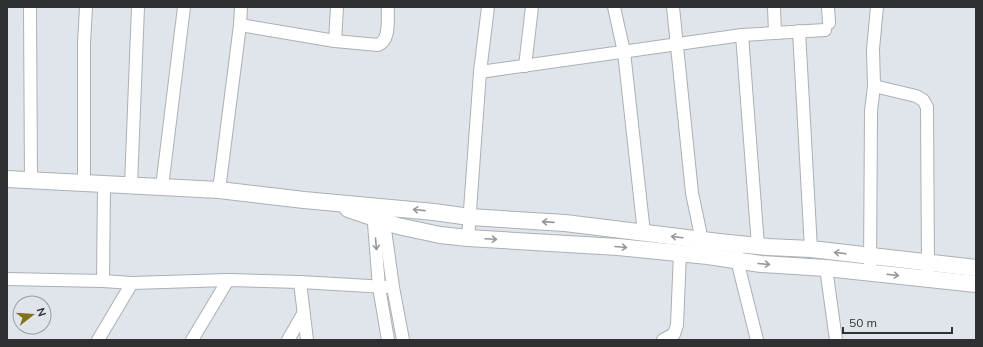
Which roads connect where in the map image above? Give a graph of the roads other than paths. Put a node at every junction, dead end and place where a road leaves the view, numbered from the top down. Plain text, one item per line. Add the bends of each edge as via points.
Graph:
1 (30, 7) edge
2 (86, 7) edge
3 (138, 7) edge
4 (184, 7) edge
5 (241, 7) edge
6 (336, 7) edge
7 (388, 7) edge
8 (488, 7) edge
9 (532, 7) edge
10 (614, 7) edge
11 (674, 7) edge
12 (774, 7) edge
13 (828, 7) edge
14 (877, 7) edge
15 (240, 25) junction
16 (799, 31) junction
17 (776, 33) junction
18 (742, 35) junction
19 (335, 41) junction
20 (677, 44) junction
21 (624, 52) junction
22 (525, 66) junction
23 (480, 72) junction
24 (874, 86) junction
25 (7, 179) edge
26 (30, 180) junction
27 (84, 183) junction
28 (104, 184) junction
29 (131, 185) junction
30 (162, 187) junction
31 (219, 190) junction
32 (378, 213) junction
33 (470, 217) junction
34 (644, 233) junction
35 (468, 238) junction
36 (736, 244) junction
37 (758, 246) junction
38 (701, 248) junction
39 (811, 249) junction
40 (680, 254) junction
41 (737, 260) junction
42 (870, 264) junction
43 (826, 268) junction
44 (976, 268) edge
45 (928, 270) junction
46 (7, 278) edge
47 (228, 280) junction
48 (103, 281) junction
49 (300, 282) junction
50 (132, 283) junction
51 (976, 284) edge
52 (379, 287) junction
53 (393, 287) junction
54 (303, 314) junction
55 (98, 340) edge
56 (192, 340) edge
57 (288, 340) edge
58 (306, 340) edge
59 (388, 340) edge
60 (403, 340) edge
61 (663, 340) edge
62 (757, 340) edge
63 (836, 340) edge

1 - 26 street
2 - 27 street
3 - 29 street
4 - 30 street
5 - 15 street
6 - 19 street
7 - 19 street via 386,36 381,44
8 - 23 street
9 - 22 street
10 - 21 street
11 - 20 street
12 - 17 street
13 - 16 street via 827,27
14 - 24 street via 873,49
15 - 19 street
15 - 31 street
16 - 17 street
16 - 39 street
17 - 18 street
18 - 20 street
18 - 37 street
20 - 21 street
20 - 38 street via 692,193
21 - 22 street
21 - 34 street
22 - 23 street
23 - 33 street
24 - 42 street via 871,111
24 - 45 street via 916,96 923,100 927,107
25 - 26 street
26 - 27 street
27 - 28 street
28 - 29 street
28 - 48 street
29 - 30 street
30 - 31 street
31 - 32 street via 332,203
33 -> 32 street
32 - 35 street via 419,231
32 -> 52 street
32 - 53 street
34 -> 33 street via 565,223
33 - 35 street
38 -> 34 street
35 -> 40 street via 618,247
36 - 37 street
36 - 38 street
36 - 41 street
37 - 39 street
38 - 40 street
38 - 41 street
42 -> 39 street
40 - 61 street via 677,325 674,334
41 -> 43 street
41 - 62 street
42 - 43 street
42 - 45 street
43 - 63 street
44 - 45 street
45 - 51 street
46 - 48 street
47 - 49 street
47 - 50 street
47 - 56 street
48 - 50 street
49 - 52 street
49 - 54 street
50 - 55 street
52 - 53 street
52 - 59 street
53 - 60 street
54 - 57 street
54 - 58 street

